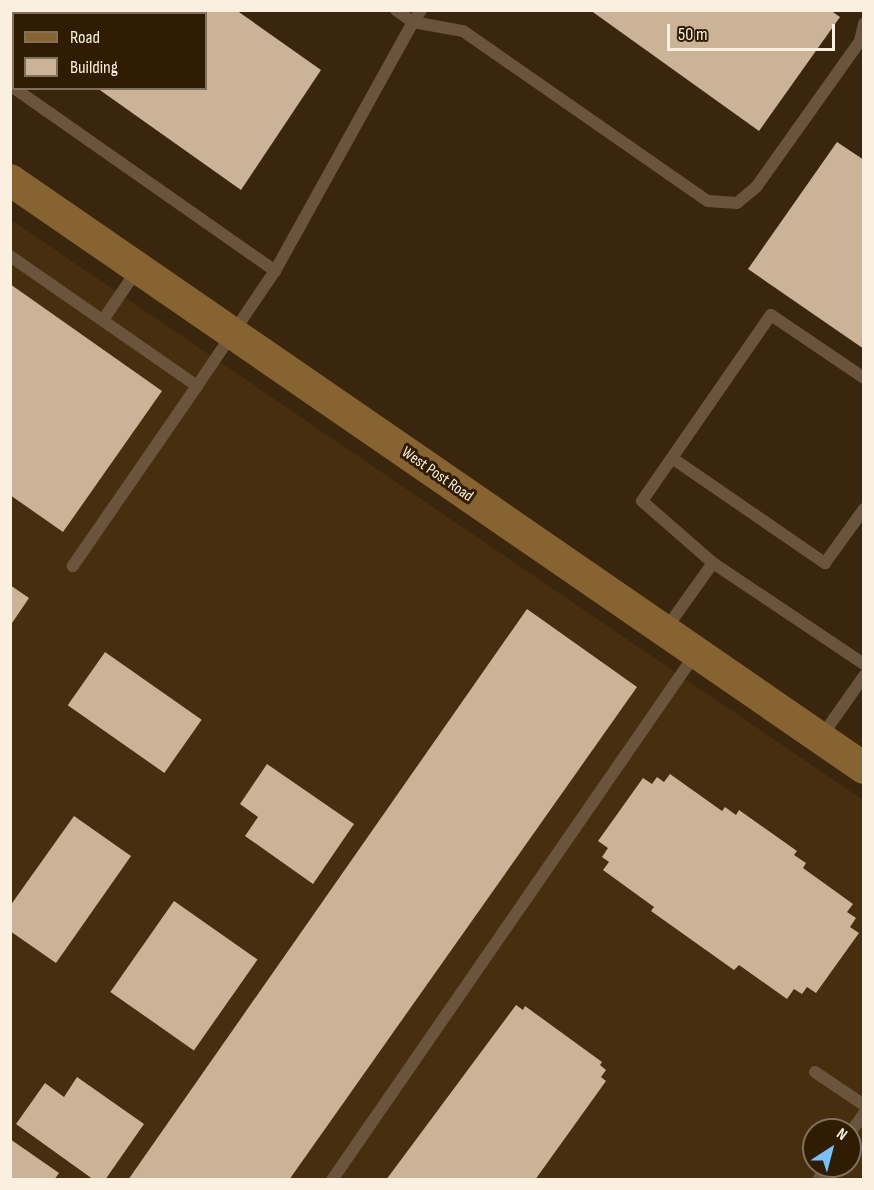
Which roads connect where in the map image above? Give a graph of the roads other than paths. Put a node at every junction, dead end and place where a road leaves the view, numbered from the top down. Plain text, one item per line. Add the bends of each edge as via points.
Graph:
1 (396, 10) edge
2 (421, 10) edge
3 (413, 22) junction
4 (864, 23) edge
5 (16, 90) edge
6 (10, 180) edge
7 (10, 256) edge
8 (138, 268) junction
9 (275, 271) junction
10 (103, 320) junction
11 (232, 334) junction
12 (864, 378) edge
13 (197, 387) junction
14 (672, 458) junction
15 (864, 509) edge
16 (713, 562) junction
17 (73, 566) dead end
18 (664, 631) junction
19 (696, 653) junction
20 (864, 664) edge
21 (864, 676) edge
22 (820, 738) junction
23 (864, 768) edge
24 (815, 1072) dead end
25 (864, 1105) edge
26 (332, 1179) edge

1 - 3 lane
2 - 3 lane
3 - 4 lane via 463,31 708,201 736,203 757,186 860,41
3 - 9 lane
5 - 9 lane
6 - 8 street, West Post Road
7 - 10 lane
8 - 10 lane
8 - 11 street, West Post Road
9 - 11 lane
10 - 13 lane
11 - 13 lane
11 - 18 street, West Post Road
12 - 14 lane via 771,315
13 - 17 lane
14 - 15 lane via 825,563
14 - 16 lane via 642,501
16 - 18 lane
16 - 20 lane
18 - 19 street, West Post Road
19 - 22 street, West Post Road
19 - 26 lane
21 - 22 lane
22 - 23 street, West Post Road
24 - 25 lane

